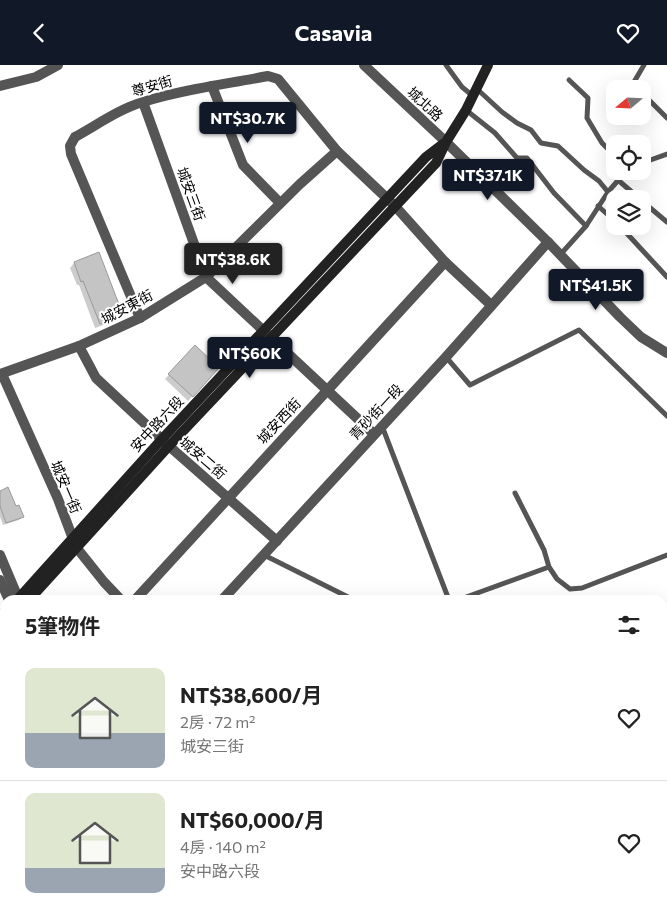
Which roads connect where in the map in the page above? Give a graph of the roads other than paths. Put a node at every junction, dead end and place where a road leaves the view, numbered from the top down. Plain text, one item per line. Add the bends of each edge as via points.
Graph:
1 (58, 65) edge
2 (364, 65) edge
3 (446, 65) edge
4 (488, 65) edge
5 (644, 65) edge
6 (569, 80) dead end
7 (635, 80) edge
8 (0, 86) edge
9 (212, 87) junction
10 (475, 93) junction
11 (143, 102) junction
12 (651, 102) edge
13 (466, 110) junction
14 (667, 117) edge
15 (446, 142) junction
16 (606, 147) edge
17 (336, 151) junction
18 (667, 154) edge
19 (651, 160) edge
20 (618, 181) joint
21 (606, 190) edge
22 (610, 190) edge
23 (629, 190) edge
24 (606, 195) edge
25 (387, 199) junction
26 (280, 203) junction
27 (395, 206) junction
28 (598, 206) junction
29 (651, 208) edge
30 (606, 213) edge
31 (667, 222) edge
32 (586, 226) junction
33 (628, 235) edge
34 (548, 242) junction
35 (560, 255) junction
36 (444, 262) junction
37 (206, 277) junction
38 (667, 277) edge
39 (490, 305) junction
40 (140, 318) junction
41 (263, 330) junction
42 (271, 338) junction
43 (79, 346) junction
44 (667, 353) edge
45 (446, 357) junction
46 (1, 374) edge
47 (327, 390) junction
48 (667, 416) edge
49 (378, 430) junction
50 (165, 442) junction
51 (515, 493) dead end
52 (228, 497) junction
53 (277, 541) junction
54 (74, 542) junction
55 (0, 555) edge
56 (264, 555) junction
57 (667, 555) edge
58 (549, 567) junction
59 (0, 580) edge
60 (14, 595) edge
61 (16, 595) edge
62 (22, 595) edge
63 (117, 595) edge
64 (140, 595) edge
65 (227, 595) edge
66 (344, 595) edge
67 (447, 595) edge
68 (472, 595) edge

1 - 8 street via 36,77
2 - 15 street, 城北路
3 - 10 lane via 462,87
4 - 10 street, 安中路六段
5 - 7 lane
6 - 16 lane via 588,98 587,118
9 - 11 street, 尊安街
9 - 17 street, 尊安街 via 268,76 278,79
9 - 26 street via 242,165
10 - 13 street, 安中路六段
10 - 21 lane via 531,130 541,143 558,146
11 - 37 street, 城安三街
11 - 40 street, 尊安街 via 75,137 70,146
12 - 14 lane
13 - 15 street, 安中路六段
13 - 32 lane via 517,158 527,158 554,193
15 - 25 street, 安中路六段 via 426,157
15 - 27 street, 安中路六段 via 436,163
15 - 34 street, 城北路
17 - 25 street, 尊安街
17 - 26 street, 城安東街
18 - 19 lane
20 - 22 lane
20 - 23 lane
24 - 28 lane
25 - 27 street, 尊安街
25 - 41 street, 安中路六段
26 - 37 street, 城安東街
27 - 36 street, 尊安街
27 - 42 street, 安中路六段
28 - 30 lane
28 - 32 lane
29 - 31 lane
32 - 35 lane
33 - 38 lane
34 - 35 street, 城北路
34 - 39 street, 青砂街一段
35 - 44 street, 城北路 via 641,337
36 - 39 street, 尊安街
36 - 47 street, 城安西街
37 - 40 street, 城安東街
37 - 41 street, 城安三街
39 - 45 street, 青砂街一段
40 - 43 street, 城安東街
41 - 42 street, 城安三街
41 - 50 street, 安中路六段
42 - 47 street, 城安三街
42 - 50 street, 安中路六段
43 - 46 street, 城安東街
43 - 50 street, 城安二街 via 96,378
45 - 48 lane via 470,385 579,330
45 - 49 street, 青砂街一段
46 - 54 street, 城安一街
47 - 49 street, 城安三街
47 - 52 street, 城安西街
49 - 53 street, 青砂街一段
49 - 67 lane
50 - 52 street, 城安二街
50 - 54 street, 安中路六段
51 - 58 lane via 544,550
52 - 53 street, 城安二街
52 - 64 street, 城安西街
53 - 56 street, 青砂街一段
54 - 62 street, 安中路六段
54 - 63 street, 城安一街
55 - 61 street
56 - 65 street, 青砂街一段
56 - 66 lane
57 - 58 lane via 582,588 570,589
58 - 68 lane
59 - 60 street

